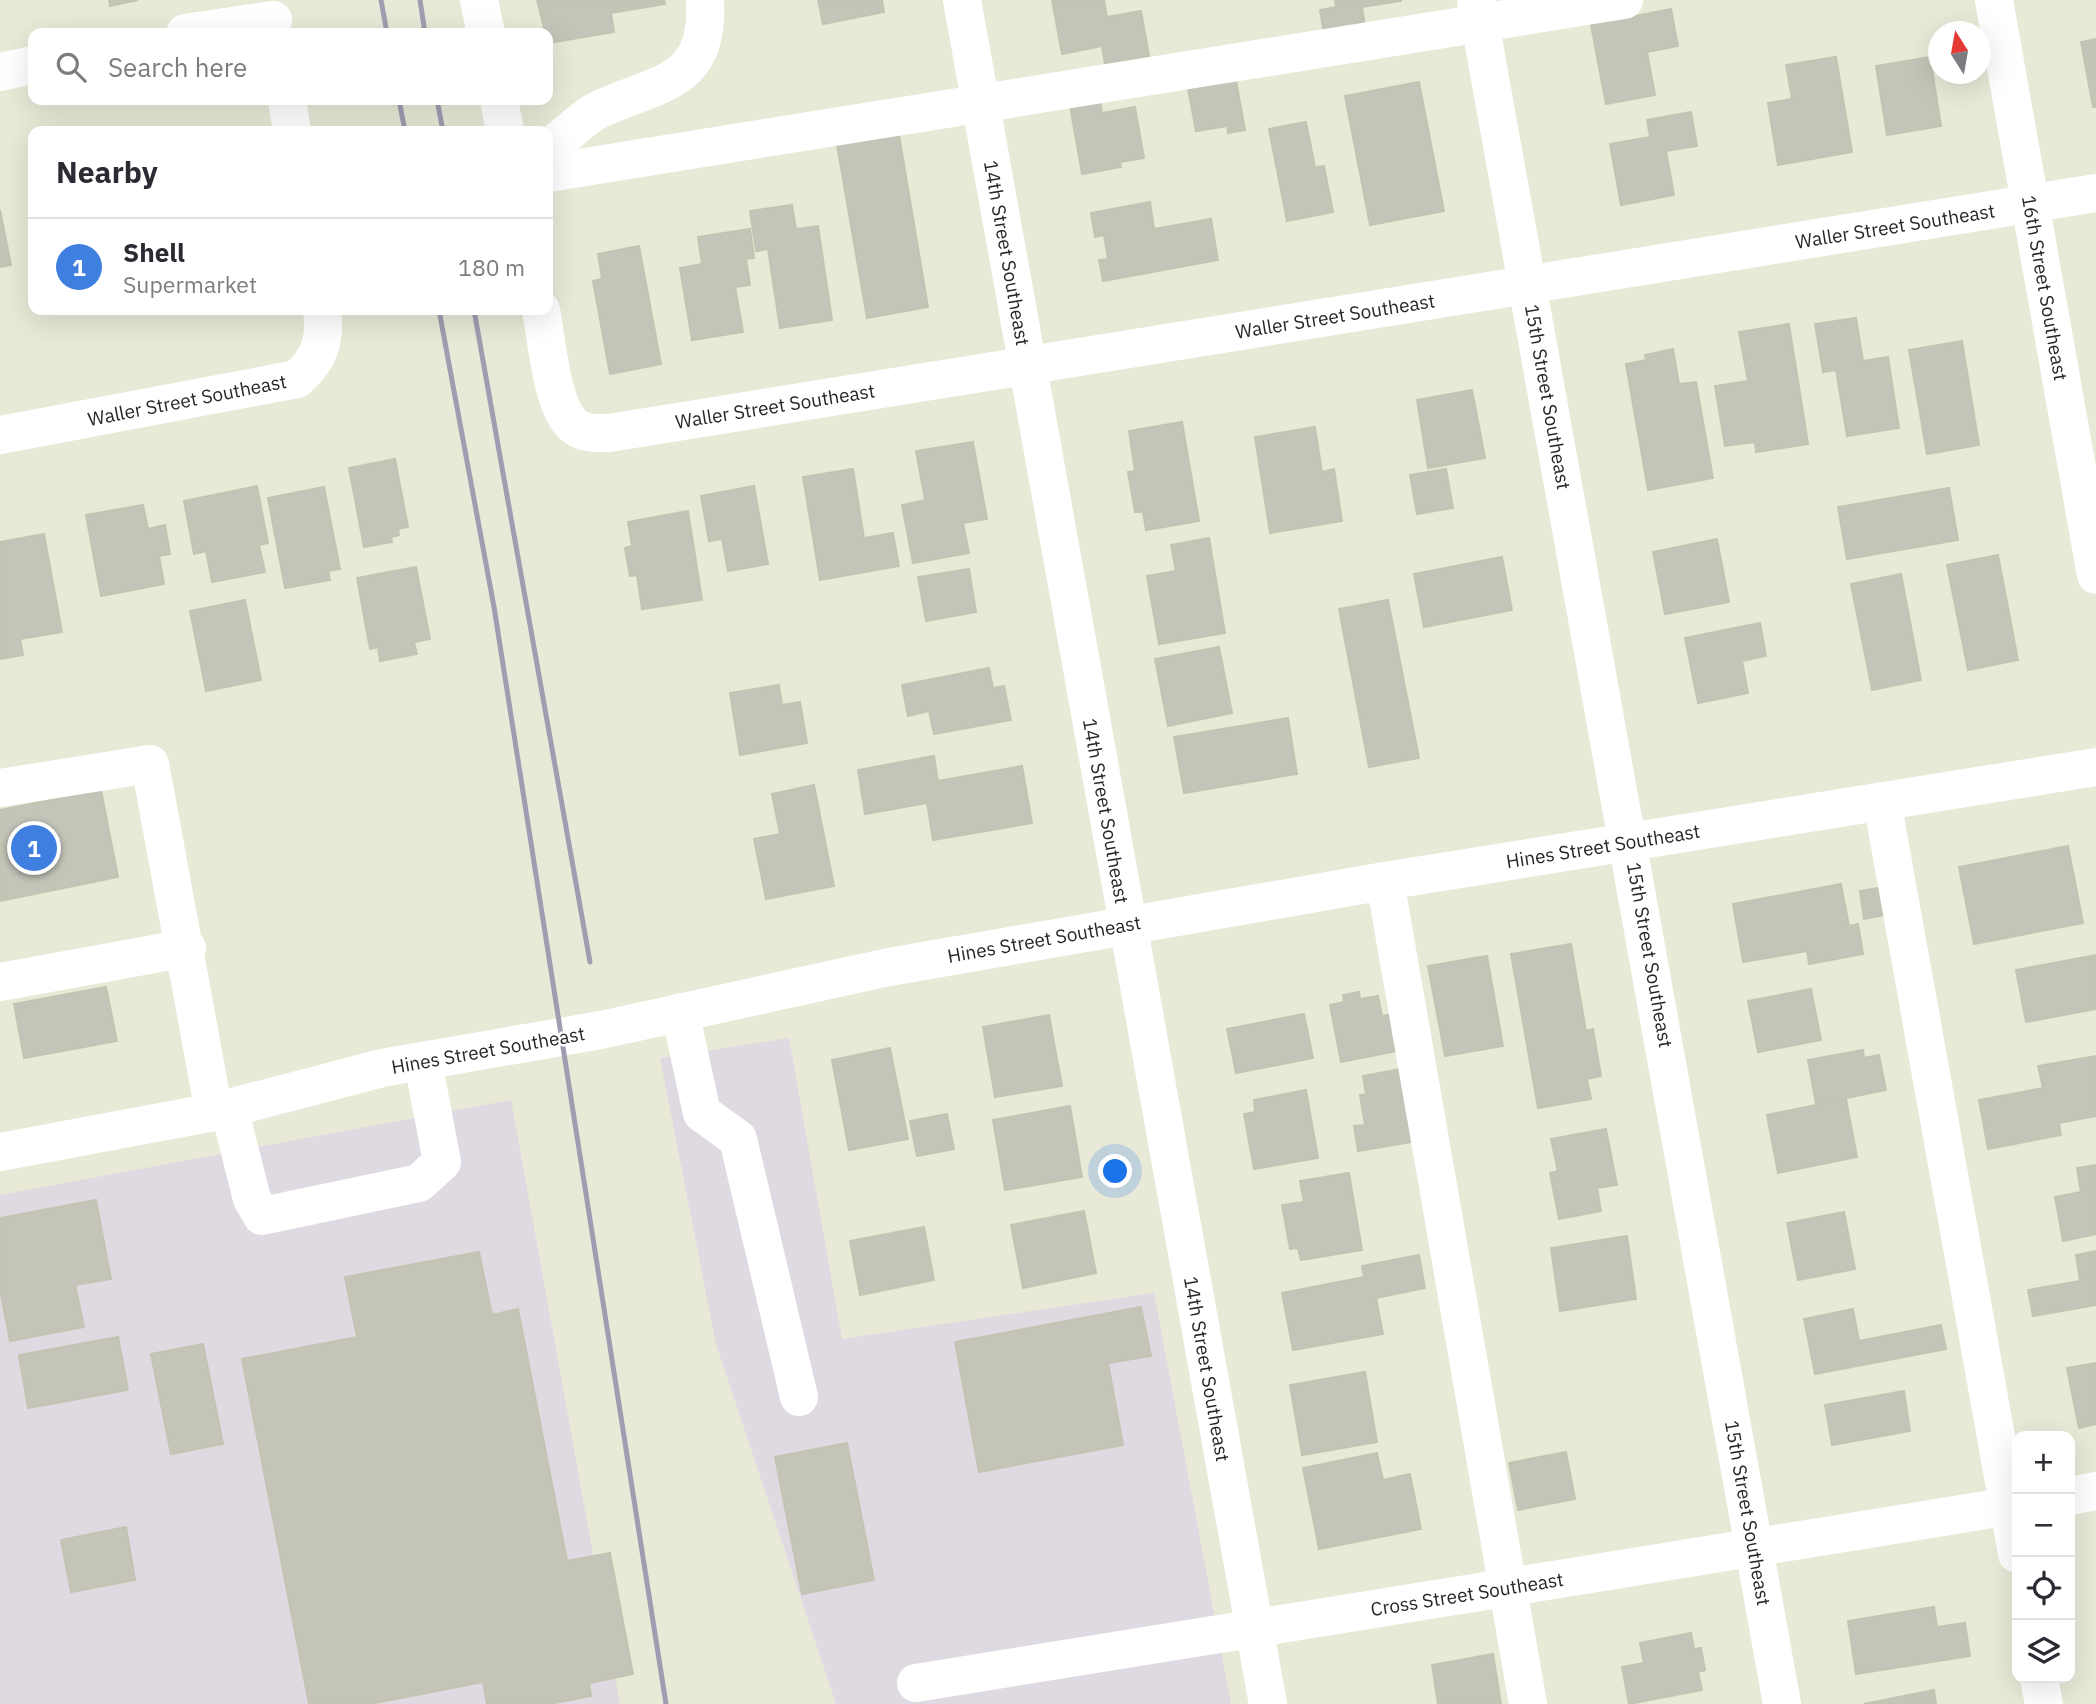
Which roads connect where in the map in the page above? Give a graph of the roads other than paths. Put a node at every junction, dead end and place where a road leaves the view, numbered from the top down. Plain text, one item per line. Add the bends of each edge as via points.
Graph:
1 (479, 0) edge
2 (705, 0) edge
3 (962, 0) edge
4 (1624, 0) edge
5 (1994, 0) edge
6 (1478, 11) edge
7 (272, 18) edge
8 (214, 28) edge
9 (485, 28) edge
10 (28, 66) edge
11 (0, 72) edge
12 (980, 103) junction
13 (288, 105) edge
14 (500, 105) edge
15 (291, 126) edge
16 (504, 126) edge
17 (553, 144) edge
18 (553, 172) edge
19 (2096, 193) edge
20 (2031, 203) junction
21 (1527, 286) junction
22 (323, 315) edge
23 (542, 315) edge
24 (1027, 365) junction
25 (0, 435) edge
26 (2096, 575) edge
27 (2096, 767) edge
28 (0, 788) edge
29 (1882, 801) junction
30 (1630, 842) junction
31 (1385, 881) junction
32 (1126, 924) junction
33 (187, 948) junction
34 (0, 982) edge
35 (680, 1012) junction
36 (423, 1062) junction
37 (221, 1110) junction
38 (0, 1152) edge
39 (799, 1397) dead end
40 (2096, 1492) edge
41 (2075, 1495) edge
42 (2012, 1500) edge
43 (2012, 1505) edge
44 (1754, 1549) junction
45 (1509, 1588) junction
46 (1255, 1628) junction
47 (2040, 1683) edge
48 (916, 1684) dead end
49 (1268, 1704) edge
50 (1528, 1704) edge
51 (1783, 1704) edge
52 (2044, 1704) edge

1 - 9 street
2 - 17 street via 701,46 684,72 660,87 598,110
3 - 12 street, 14th Street Southeast
4 - 6 street
5 - 20 street, 16th Street Southeast
6 - 12 street
6 - 21 street, 15th Street Southeast
7 - 8 street
10 - 11 street
12 - 18 street
12 - 24 street, 14th Street Southeast
13 - 15 street
14 - 16 street
19 - 20 street, Waller Street Southeast
20 - 21 street, Waller Street Southeast
20 - 26 street, 16th Street Southeast
21 - 24 street, Waller Street Southeast
21 - 30 street, 15th Street Southeast
22 - 25 street, Waller Street Southeast via 325,332 320,350 297,379
23 - 24 street, Waller Street Southeast via 563,412 575,427 589,433
24 - 32 street, 14th Street Southeast
27 - 29 street, Hines Street Southeast
28 - 33 street via 150,764
29 - 30 street, Hines Street Southeast
29 - 42 street
30 - 31 street, Hines Street Southeast
30 - 44 street, 15th Street Southeast
31 - 32 street, Hines Street Southeast
31 - 45 street
32 - 35 street, Hines Street Southeast via 889,967
32 - 46 street, 14th Street Southeast
33 - 34 street
33 - 37 street
35 - 36 street, Hines Street Southeast
35 - 39 street via 702,1113 738,1139
36 - 37 street, Hines Street Southeast via 359,1073
36 - 37 street via 442,1162 419,1183 262,1216
37 - 38 street, Hines Street Southeast
40 - 41 street
43 - 44 street, Cross Street Southeast
44 - 45 street, Cross Street Southeast
44 - 51 street, 15th Street Southeast
45 - 46 street, Cross Street Southeast
45 - 50 street
46 - 48 street, Cross Street Southeast
46 - 49 street, 14th Street Southeast
47 - 52 street

